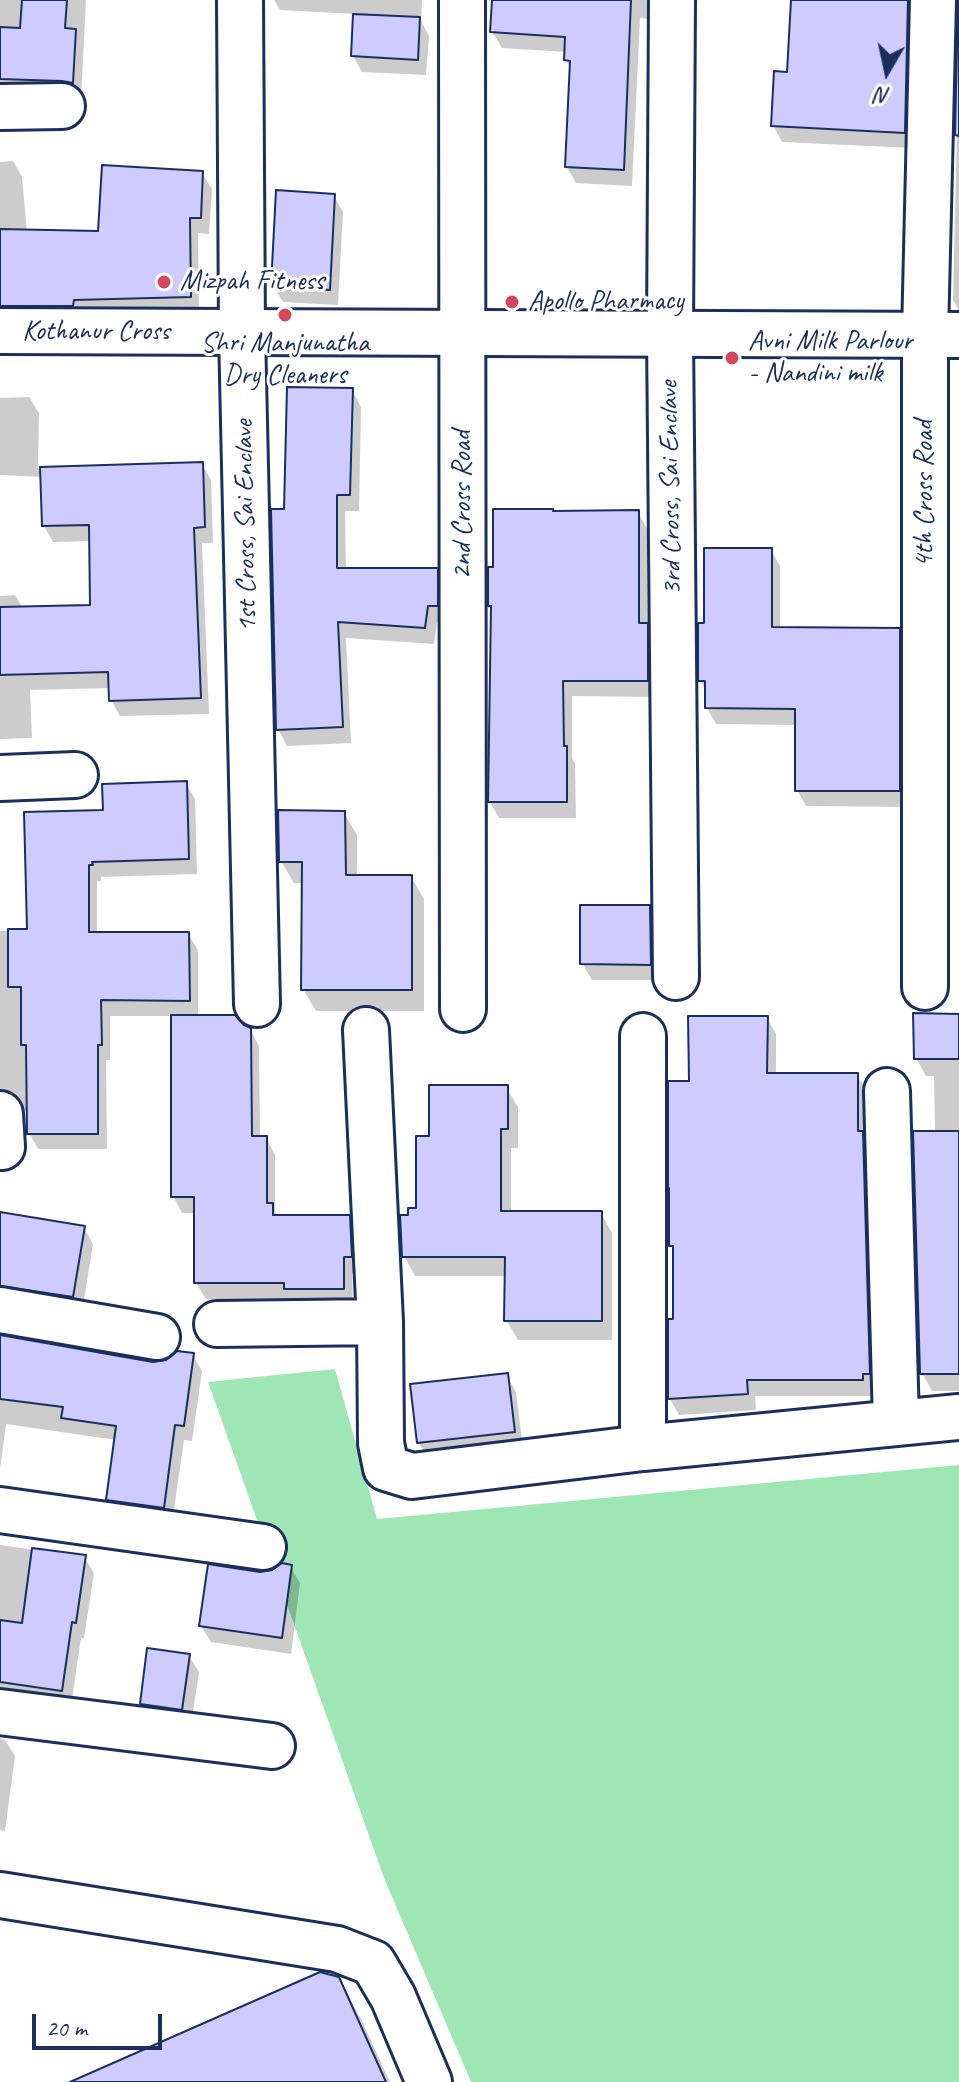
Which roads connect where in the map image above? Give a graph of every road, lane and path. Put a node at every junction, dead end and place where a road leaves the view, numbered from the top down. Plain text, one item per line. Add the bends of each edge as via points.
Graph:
1 (240, 0) edge
2 (462, 0) edge
3 (672, 0) edge
4 (933, 0) edge
5 (62, 106) dead end
6 (0, 107) edge
7 (0, 331) edge
8 (242, 332) junction
9 (462, 333) junction
10 (670, 334) junction
11 (942, 335) edge
12 (75, 775) dead end
13 (0, 778) edge
14 (676, 977) dead end
15 (925, 987) dead end
16 (257, 1004) dead end
17 (463, 1009) dead end
18 (366, 1030) dead end
19 (643, 1036) dead end
20 (887, 1091) dead end
21 (0, 1310) edge
22 (380, 1322) junction
23 (217, 1324) dead end
24 (157, 1337) dead end
25 (959, 1417) edge
26 (896, 1423) junction
27 (643, 1448) junction
28 (0, 1510) edge
29 (263, 1547) dead end
30 (0, 1712) edge
31 (272, 1746) dead end
32 (0, 1895) edge
33 (429, 2082) edge

1 - 8 street, 1st Cross, Sai Enclave
2 - 9 street, 2nd Cross Road
3 - 10 street, 3rd Cross, Sai Enclave
4 - 11 street, 4th Cross Road
5 - 6 street
7 - 8 street, Kothanur Cross
8 - 9 street, Kothanur Cross
8 - 16 street, 1st Cross, Sai Enclave
9 - 10 street, Kothanur Cross
9 - 17 street, 2nd Cross Road
10 - 11 street, Kothanur Cross
10 - 14 street, 3rd Cross, Sai Enclave
11 - 15 street, 4th Cross Road
12 - 13 street
18 - 22 street
19 - 27 street
20 - 26 street
21 - 24 street
22 - 23 street
22 - 27 street via 386,1468 412,1476
25 - 26 street
26 - 27 street
28 - 29 street
30 - 31 street
32 - 33 street via 337,1949 373,1963

